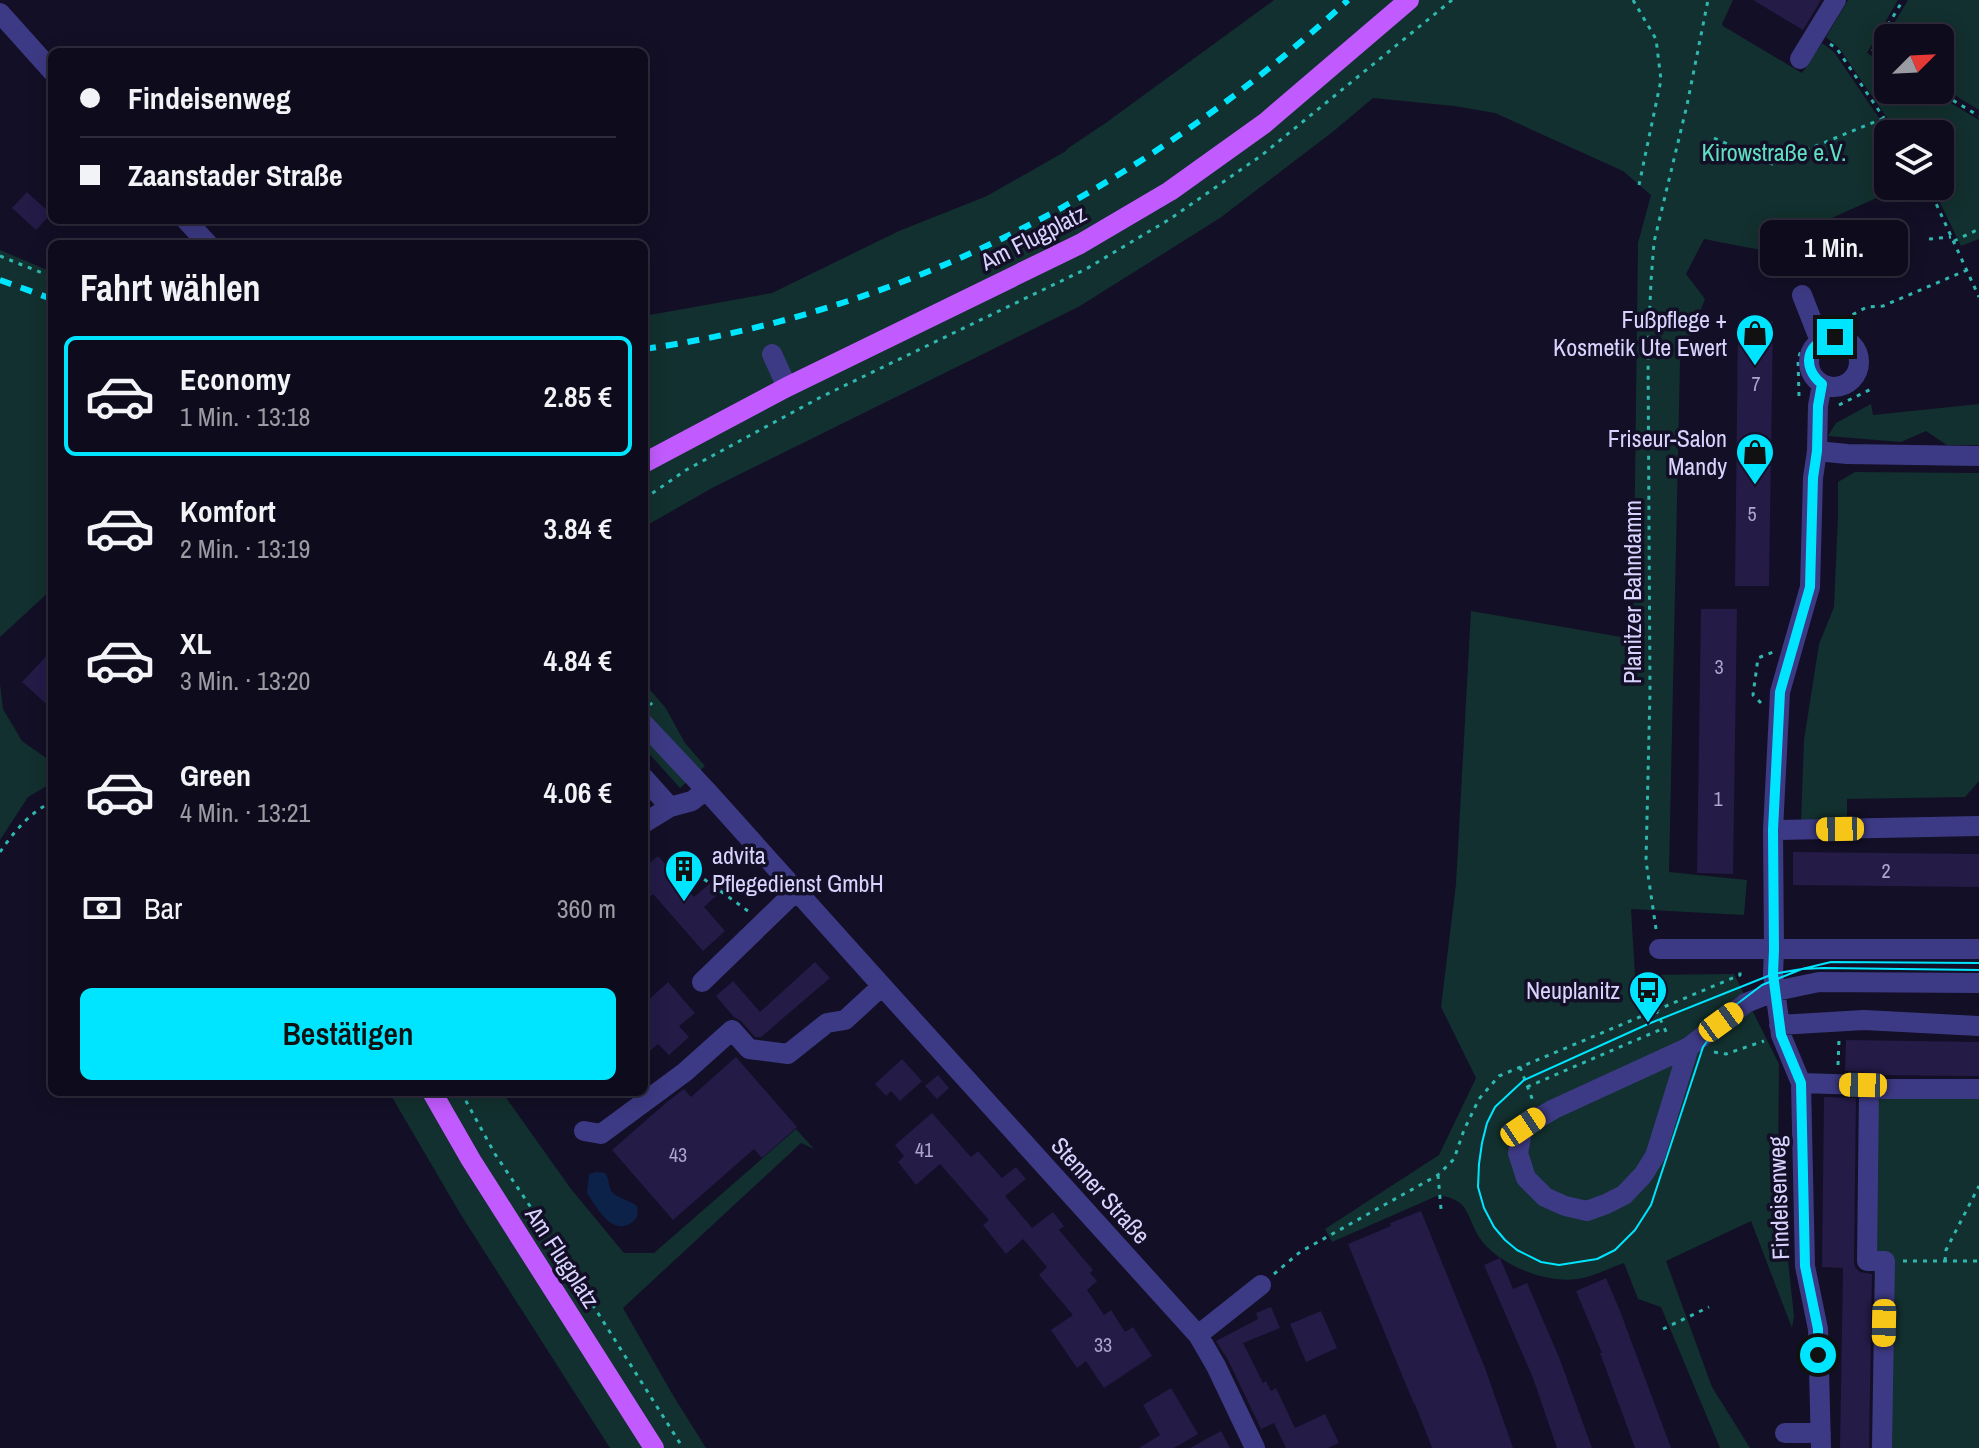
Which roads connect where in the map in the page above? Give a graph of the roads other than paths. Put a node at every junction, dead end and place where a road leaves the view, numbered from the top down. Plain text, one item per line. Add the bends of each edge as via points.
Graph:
1 (1409, 0) edge
2 (1836, 0) edge
3 (0, 13) edge
4 (1800, 59) dead end
5 (48, 67) edge
6 (190, 224) edge
7 (204, 240) edge
8 (1802, 295) dead end
9 (1820, 341) junction
10 (772, 354) dead end
11 (1822, 384) junction
12 (787, 387) junction
13 (1817, 451) junction
14 (1979, 456) edge
15 (648, 461) edge
16 (648, 728) edge
17 (648, 782) edge
18 (706, 790) junction
19 (670, 807) junction
20 (648, 821) edge
21 (1979, 826) edge
22 (1773, 830) junction
23 (796, 891) junction
24 (1659, 949) road end
25 (1979, 949) edge
26 (1774, 950) junction
27 (702, 982) dead end
28 (1979, 983) edge
29 (882, 986) junction
30 (1776, 991) junction
31 (1979, 1026) edge
32 (1780, 1030) junction
33 (1689, 1047) junction
34 (1801, 1083) junction
35 (1869, 1089) junction
36 (1979, 1089) edge
37 (434, 1096) edge
38 (584, 1131) dead end
39 (1261, 1285) road end
40 (1198, 1335) junction
41 (1785, 1433) dead end
42 (1821, 1441) edge
43 (654, 1448) edge
44 (1255, 1448) edge
45 (1882, 1448) edge

1 - 12 main road, Am Flugplatz via 1265,123 1170,191 1080,244
2 - 4 street
3 - 5 street
6 - 7 street
8 - 9 street
9 - 11 street via 1809,363
9 - 11 street via 1843,339 1858,357 1852,379 1838,387
10 - 12 street
11 - 13 street, Findeisenweg
12 - 15 main road, Am Flugplatz
13 - 14 street
13 - 22 street, Findeisenweg via 1810,587 1780,692
16 - 18 street, Stenner Straße
17 - 19 street
18 - 19 street
18 - 23 street, Stenner Straße
19 - 20 street
21 - 22 street
22 - 26 street, Findeisenweg
23 - 27 street
23 - 29 street, Stenner Straße
24 - 26 street
25 - 26 street
26 - 30 street, Findeisenweg
28 - 30 street via 1819,982
29 - 38 street via 845,1020 827,1023 788,1054 749,1049 732,1030 601,1134
29 - 40 street, Stenner Straße
30 - 32 street, Findeisenweg
30 - 33 street via 1746,1003
31 - 32 street via 1839,1020
32 - 34 street, Findeisenweg
33 - 33 street via 1655,1156 1624,1195 1587,1211 1545,1197 1526,1178 1518,1153 1523,1127
34 - 35 street
34 - 42 street, Findeisenweg via 1805,1266 1818,1329
35 - 36 street
35 - 45 street via 1867,1261 1885,1261
37 - 43 main road, Am Flugplatz
39 - 40 street
40 - 44 street, Stenner Straße
41 - 42 street

